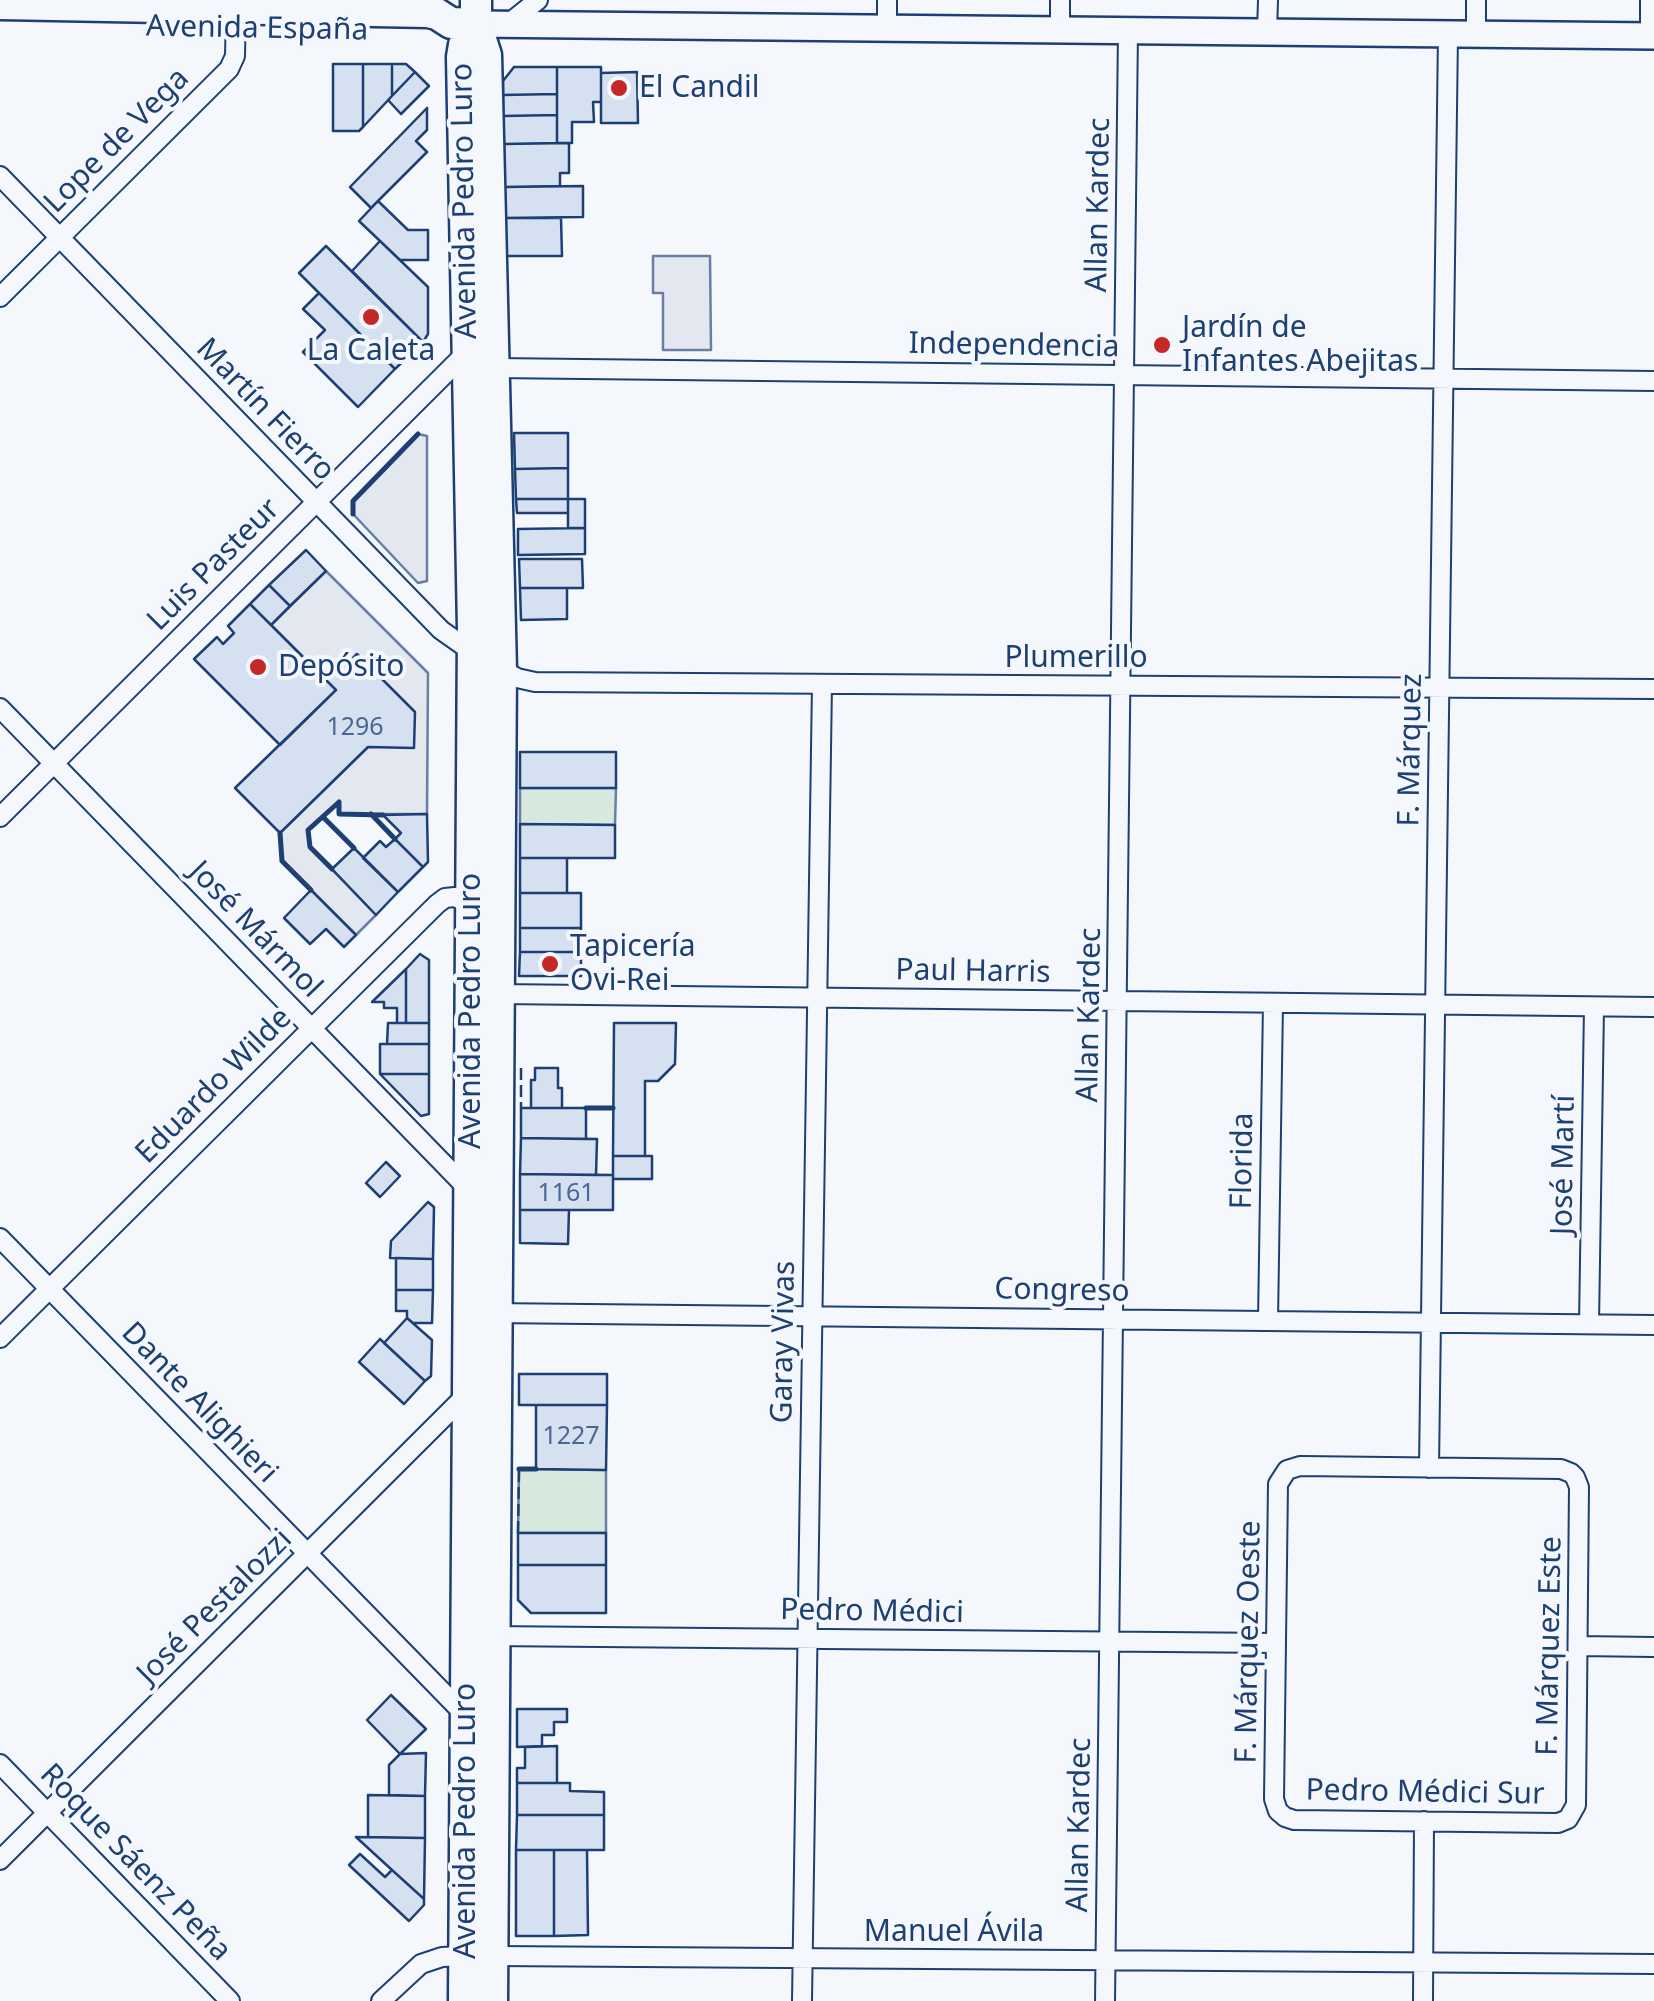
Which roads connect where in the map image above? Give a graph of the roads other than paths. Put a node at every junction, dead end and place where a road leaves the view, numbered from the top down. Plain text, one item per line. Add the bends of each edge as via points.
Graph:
1 (538, 0) edge
2 (887, 0) edge
3 (1060, 0) edge
4 (1268, 0) edge
5 (1476, 0) edge
6 (1650, 0) edge
7 (0, 4) edge
8 (468, 16) edge
9 (236, 18) junction
10 (0, 24) edge
11 (508, 24) junction
12 (888, 28) junction
13 (1060, 30) junction
14 (1128, 30) junction
15 (1268, 32) junction
16 (1448, 34) junction
17 (1476, 34) junction
18 (1652, 36) edge
19 (0, 176) edge
20 (60, 238) junction
21 (0, 297) edge
22 (468, 352) junction
23 (494, 368) junction
24 (1124, 375) junction
25 (1444, 378) junction
26 (1654, 380) edge
27 (316, 502) junction
28 (473, 653) junction
29 (501, 670) junction
30 (822, 684) junction
31 (1121, 686) junction
32 (1439, 688) junction
33 (1654, 690) edge
34 (0, 708) edge
35 (54, 763) junction
36 (0, 817) edge
37 (471, 910) junction
38 (500, 994) junction
39 (817, 997) junction
40 (1117, 1001) junction
41 (1273, 1003) junction
42 (1435, 1004) junction
43 (1594, 1006) junction
44 (1654, 1007) edge
45 (312, 1028) junction
46 (470, 1191) junction
47 (0, 1238) edge
48 (50, 1289) junction
49 (483, 1313) junction
50 (812, 1316) junction
51 (1114, 1320) junction
52 (1268, 1321) junction
53 (1430, 1322) junction
54 (1589, 1324) junction
55 (1654, 1325) edge
56 (0, 1338) edge
57 (468, 1393) junction
58 (1428, 1468) junction
59 (307, 1554) junction
60 (481, 1636) junction
61 (807, 1639) junction
62 (1110, 1642) junction
63 (1276, 1643) junction
64 (1578, 1646) junction
65 (1654, 1647) edge
66 (455, 1688) junction
67 (466, 1717) junction
68 (495, 1746) junction
69 (0, 1764) edge
70 (47, 1812) junction
71 (1280, 1814) joint
72 (1570, 1817) joint
73 (1424, 1822) junction
74 (0, 1860) edge
75 (480, 1956) junction
76 (802, 1958) junction
77 (1106, 1960) junction
78 (1423, 1962) junction
79 (1654, 1964) edge
80 (230, 2001) edge
81 (381, 2001) edge
82 (464, 2001) edge
83 (492, 2001) edge
84 (802, 2001) edge
85 (1105, 2001) edge
86 (1422, 2001) edge

1 - 11 street
2 - 12 street
3 - 13 street
4 - 15 street
5 - 17 street
6 - 18 street
7 - 9 main road, Avenida España
8 - 9 main road, Avenida España
8 - 11 main road
8 - 22 main road, Avenida Pedro Luro via 462,58
8 - 23 main road, Avenida Pedro Luro via 486,55
9 - 10 main road, Avenida España
9 - 20 street, Lope de Vega via 229,69
11 - 12 main road
12 - 13 main road
13 - 14 main road
14 - 15 main road
14 - 24 street, Allan Kardec
15 - 16 main road
16 - 17 main road
16 - 25 street, F. Márquez
17 - 18 main road
19 - 20 street, Martín Fierro
20 - 21 street, Lope de Vega
20 - 27 street, Martín Fierro
22 - 27 street, Luis Pasteur
22 - 28 main road, Avenida Pedro Luro
23 - 24 street, Independencia
23 - 29 main road, Avenida Pedro Luro
24 - 25 street, Independencia
24 - 31 street, Allan Kardec
25 - 26 street, Independencia
25 - 32 street, F. Márquez
27 - 28 street, Martín Fierro via 441,630
27 - 35 street, Luis Pasteur
28 - 29 street, Martín Fierro
28 - 37 main road, Avenida Pedro Luro
29 - 30 street, Plumerillo via 536,682
29 - 38 main road, Avenida Pedro Luro
30 - 31 street, Plumerillo
30 - 39 street, Garay Vivas
31 - 32 street, Plumerillo
31 - 40 street, Allan Kardec
32 - 33 street, Plumerillo
32 - 42 street, F. Márquez
34 - 35 street, José Mármol
35 - 36 street, Luis Pasteur
35 - 45 street, José Mármol
37 - 38 street
37 - 45 street, Eduardo Wilde via 461,898 440,901
37 - 46 main road, Avenida Pedro Luro
38 - 39 street, Paul Harris
38 - 49 main road, Avenida Pedro Luro
39 - 40 street, Paul Harris
39 - 50 street, Garay Vivas
40 - 41 street, Paul Harris
40 - 51 street, Allan Kardec
41 - 42 street, Paul Harris
41 - 52 street, Florida
42 - 43 street, Paul Harris
42 - 53 street, F. Márquez
43 - 44 street, Paul Harris
43 - 54 street, José Martí
45 - 46 street, José Mármol
45 - 48 street, Eduardo Wilde
46 - 49 main road, Avenida Pedro Luro
47 - 48 street, Dante Alighieri
48 - 56 street, Eduardo Wilde
48 - 59 street, Dante Alighieri
49 - 50 street, Congreso
49 - 57 main road, Avenida Pedro Luro
49 - 60 main road, Avenida Pedro Luro
50 - 51 street, Congreso
50 - 61 street, Garay Vivas
51 - 52 street, Congreso
51 - 62 street, Allan Kardec
52 - 53 street, Congreso
53 - 54 street, Congreso
53 - 58 street, F. Márquez
54 - 55 street, Congreso
57 - 59 street, José Pestalozzi
57 - 60 main road, Avenida Pedro Luro
58 - 63 street, F. Márquez Oeste via 1300,1466 1284,1472 1278,1484
58 - 64 street, F. Márquez Este via 1561,1469 1573,1475 1579,1487
59 - 66 street, Dante Alighieri
59 - 70 street, José Pestalozzi
60 - 61 street, Pedro Médici
60 - 66 main road, Avenida Pedro Luro
60 - 68 main road, Avenida Pedro Luro
61 - 62 street, Pedro Médici
61 - 76 street, Garay Vivas
62 - 63 street, Pedro Médici
62 - 77 street, Allan Kardec
63 - 71 street, F. Márquez Oeste via 1274,1799
64 - 65 street
64 - 72 street, F. Márquez Este via 1576,1805
66 - 67 main road, Avenida Pedro Luro
67 - 68 street
67 - 75 main road, Avenida Pedro Luro
68 - 75 main road, Avenida Pedro Luro
69 - 70 street, Roque Sáenz Peña
70 - 74 street, José Pestalozzi
70 - 80 street, Roque Sáenz Peña
71 - 73 street, Pedro Médici Sur via 1294,1820
72 - 73 street, Pedro Médici Sur via 1558,1823
73 - 78 street
75 - 76 street, Manuel Ávila
75 - 81 street, Manuel Ávila via 421,1964
75 - 82 main road, Avenida Pedro Luro
75 - 83 main road, Avenida Pedro Luro
76 - 77 street, Manuel Ávila
76 - 84 street, Garay Vivas
77 - 78 street, Manuel Ávila
77 - 85 street, Allan Kardec
78 - 79 street, Manuel Ávila
78 - 86 street

